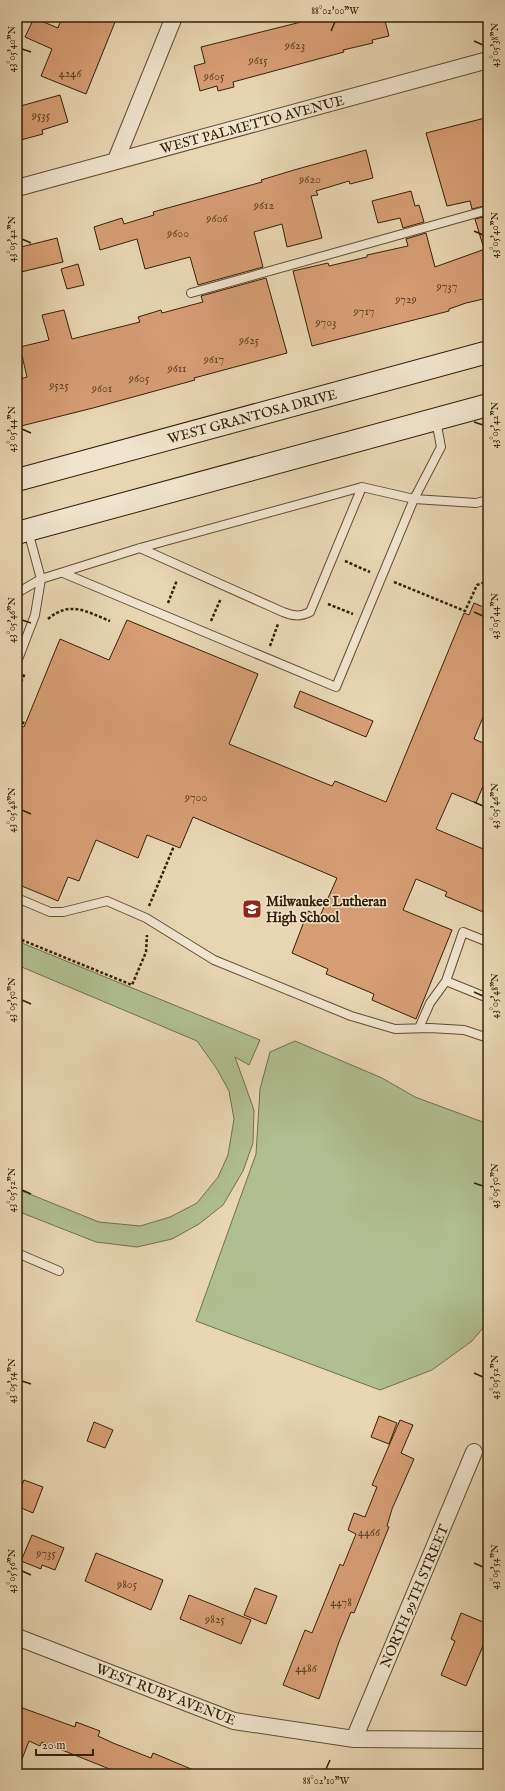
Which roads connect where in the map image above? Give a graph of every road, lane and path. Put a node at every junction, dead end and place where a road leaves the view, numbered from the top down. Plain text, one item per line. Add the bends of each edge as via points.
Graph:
1 (174, 17) edge
2 (488, 60) edge
3 (116, 160) junction
4 (17, 188) edge
5 (488, 210) edge
6 (191, 293) dead end
7 (488, 352) edge
8 (488, 405) edge
9 (436, 419) junction
10 (17, 480) edge
11 (362, 486) junction
12 (414, 499) junction
13 (488, 500) edge
14 (23, 531) edge
15 (140, 548) junction
16 (333, 556) junction
17 (182, 567) junction
18 (63, 573) junction
19 (382, 577) junction
20 (41, 579) junction
21 (488, 581) edge
22 (226, 587) junction
23 (17, 593) edge
24 (316, 598) junction
25 (283, 612) junction
26 (163, 615) junction
27 (364, 619) junction
28 (46, 621) dead end
29 (110, 621) dead end
30 (207, 633) junction
31 (266, 657) junction
32 (17, 662) edge
33 (26, 670) dead end
34 (17, 691) edge
35 (17, 720) edge
36 (26, 724) dead end
37 (17, 898) edge
38 (17, 938) edge
39 (488, 942) edge
40 (136, 975) dead end
41 (446, 981) junction
42 (488, 998) edge
43 (419, 1028) junction
44 (488, 1038) edge
45 (17, 1253) edge
46 (59, 1271) dead end
47 (474, 1452) dead end
48 (17, 1636) edge
49 (354, 1739) junction
50 (488, 1740) edge

1 - 3 street
2 - 3 street, WEST PALMETTO AVENUE
3 - 4 street, WEST PALMETTO AVENUE
5 - 6 lane
7 - 10 street, WEST GRANTOSA DRIVE
8 - 9 street
9 - 12 lane via 441,447
9 - 14 street
11 - 12 lane
11 - 15 lane
11 - 16 lane
12 - 13 lane via 476,502
12 - 19 lane
14 - 20 lane
15 - 17 lane
15 - 18 lane
16 - 19 path
16 - 24 lane
17 - 22 lane
17 - 26 path
18 - 20 lane
18 - 26 lane
19 - 21 path via 465,611 477,585
19 - 27 lane
20 - 23 lane
20 - 32 lane via 35,615
22 - 25 lane
22 - 30 path
24 - 25 lane via 310,612 302,616 292,616
24 - 27 path
25 - 31 path
26 - 30 lane
27 - 31 lane via 336,687
28 - 29 path via 68,608
30 - 31 lane
33 - 34 path
35 - 36 path
37 - 43 lane via 50,912 63,912 107,901 146,918 214,960 352,1016 395,1029
38 - 40 path via 132,985
39 - 41 lane via 463,932
41 - 42 lane
41 - 43 lane via 430,1003
43 - 44 lane via 464,1030
45 - 46 lane
47 - 49 street, NORTH 99TH STREET
48 - 49 street, WEST RUBY AVENUE via 234,1722
49 - 50 street, WEST RUBY AVENUE

